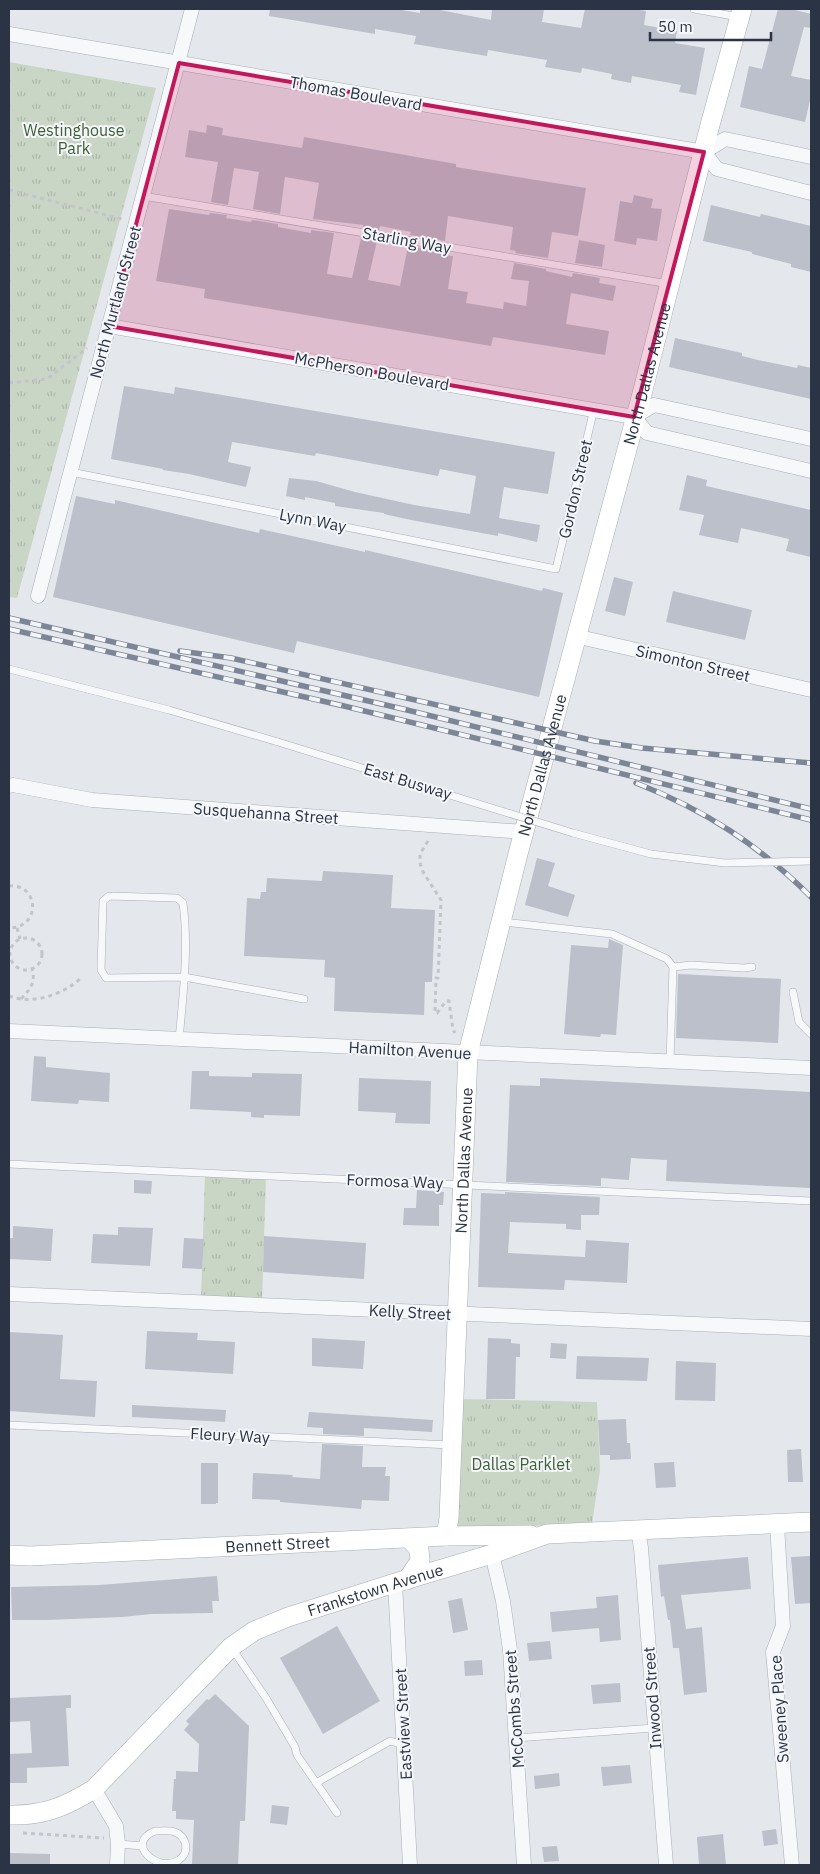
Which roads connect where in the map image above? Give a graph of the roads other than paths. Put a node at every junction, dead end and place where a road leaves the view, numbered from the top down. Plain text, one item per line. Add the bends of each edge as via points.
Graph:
1 (192, 9) edge
2 (694, 9) edge
3 (741, 13) edge
4 (9, 34) edge
5 (179, 63) junction
6 (704, 152) junction
7 (811, 157) edge
8 (811, 193) edge
9 (143, 196) junction
10 (670, 284) junction
11 (109, 326) junction
12 (594, 409) junction
13 (634, 417) junction
14 (811, 439) edge
15 (811, 471) edge
16 (71, 472) junction
17 (556, 569) joint
18 (38, 596) dead end
19 (576, 636) junction
20 (9, 669) edge
21 (811, 690) edge
22 (9, 786) edge
23 (524, 832) junction
24 (811, 861) edge
25 (500, 922) junction
26 (673, 967) junction
27 (752, 967) dead end
28 (184, 977) junction
29 (793, 992) dead end
30 (304, 999) dead end
31 (9, 1032) edge
32 (811, 1034) edge
33 (179, 1040) junction
34 (468, 1053) junction
35 (670, 1061) junction
36 (811, 1068) edge
37 (9, 1164) edge
38 (462, 1184) junction
39 (811, 1201) edge
40 (9, 1294) edge
41 (458, 1314) junction
42 (811, 1329) edge
43 (9, 1425) edge
44 (451, 1445) junction
45 (811, 1522) edge
46 (777, 1524) junction
47 (638, 1530) junction
48 (547, 1534) junction
49 (446, 1536) junction
50 (409, 1538) junction
51 (492, 1554) junction
52 (9, 1555) edge
53 (460, 1564) junction
54 (401, 1581) junction
55 (231, 1647) junction
56 (654, 1728) junction
57 (516, 1738) junction
58 (404, 1745) junction
59 (316, 1782) junction
60 (94, 1789) junction
61 (337, 1813) dead end
62 (9, 1815) edge
63 (118, 1844) junction
64 (143, 1846) junction
65 (117, 1865) edge
66 (410, 1865) edge
67 (524, 1865) edge
68 (666, 1865) edge
69 (792, 1865) edge

1 - 5 street, North Murtland Street
2 - 3 lane
3 - 6 main road, North Dallas Avenue
4 - 5 street, Thomas Boulevard
5 - 6 street, Thomas Boulevard
5 - 9 street, North Murtland Street
6 - 7 street via 725,139
6 - 8 street via 717,168
6 - 10 main road, North Dallas Avenue
9 - 10 lane, Starling Way
9 - 11 street, North Murtland Street
10 - 13 main road, North Dallas Avenue
11 - 12 street, McPherson Boulevard
11 - 16 street, North Murtland Street
12 - 13 street, McPherson Boulevard
12 - 17 lane, Gordon Street
13 - 14 street via 654,405
13 - 15 street via 647,433
13 - 19 main road, North Dallas Avenue
16 - 17 lane, Lynn Way
16 - 18 street, North Murtland Street
19 - 21 street, Simonton Street
19 - 23 main road, North Dallas Avenue
20 - 24 lane, East Busway, bridge via 169,710 651,854 726,863
22 - 23 street, Susquehanna Street via 92,800
23 - 25 main road, North Dallas Avenue
25 - 26 lane via 612,934 667,959
25 - 34 main road, North Dallas Avenue
26 - 27 lane
26 - 35 lane
28 - 28 lane via 183,903 176,898 109,896 103,901 101,970 106,978
28 - 30 lane
28 - 33 lane
29 - 32 lane via 799,1022
31 - 33 street, Hamilton Avenue
33 - 34 street, Hamilton Avenue
34 - 35 street, Hamilton Avenue
34 - 38 main road, North Dallas Avenue
35 - 36 street, Hamilton Avenue
37 - 38 lane, Formosa Way
38 - 39 lane, Formosa Way
38 - 41 main road, North Dallas Avenue
40 - 41 street, Kelly Street
41 - 42 street, Kelly Street
41 - 44 main road, North Dallas Avenue
43 - 44 lane, Fleury Way
44 - 49 main road, North Dallas Avenue
45 - 46 main road, Frankstown Avenue
46 - 47 main road, Frankstown Avenue
46 - 69 street, Sweeney Place via 783,1626 773,1652
47 - 48 main road, Frankstown Avenue
47 - 56 street, Inwood Street
48 - 49 main road, Bennett Street
48 - 51 main road, Frankstown Avenue
49 - 50 main road, Bennett Street
49 - 53 main road
50 - 52 main road, Bennett Street
50 - 54 main road via 419,1549 420,1561
51 - 53 main road, Frankstown Avenue
51 - 57 street, McCombs Street via 510,1650
53 - 54 main road, Frankstown Avenue
54 - 55 main road, Frankstown Avenue via 288,1617 254,1632
54 - 58 street, Eastview Street
55 - 59 lane
55 - 60 main road, Frankstown Avenue
56 - 57 lane
56 - 68 street, Inwood Street
57 - 67 street, McCombs Street
58 - 59 lane via 390,1740
58 - 66 street, Eastview Street
59 - 61 lane
60 - 62 main road, Frankstown Avenue via 67,1805 30,1816
60 - 63 street via 116,1826
63 - 64 lane
63 - 65 street
64 - 64 lane via 146,1856 155,1862 176,1862 186,1849 181,1835 171,1831 150,1833

